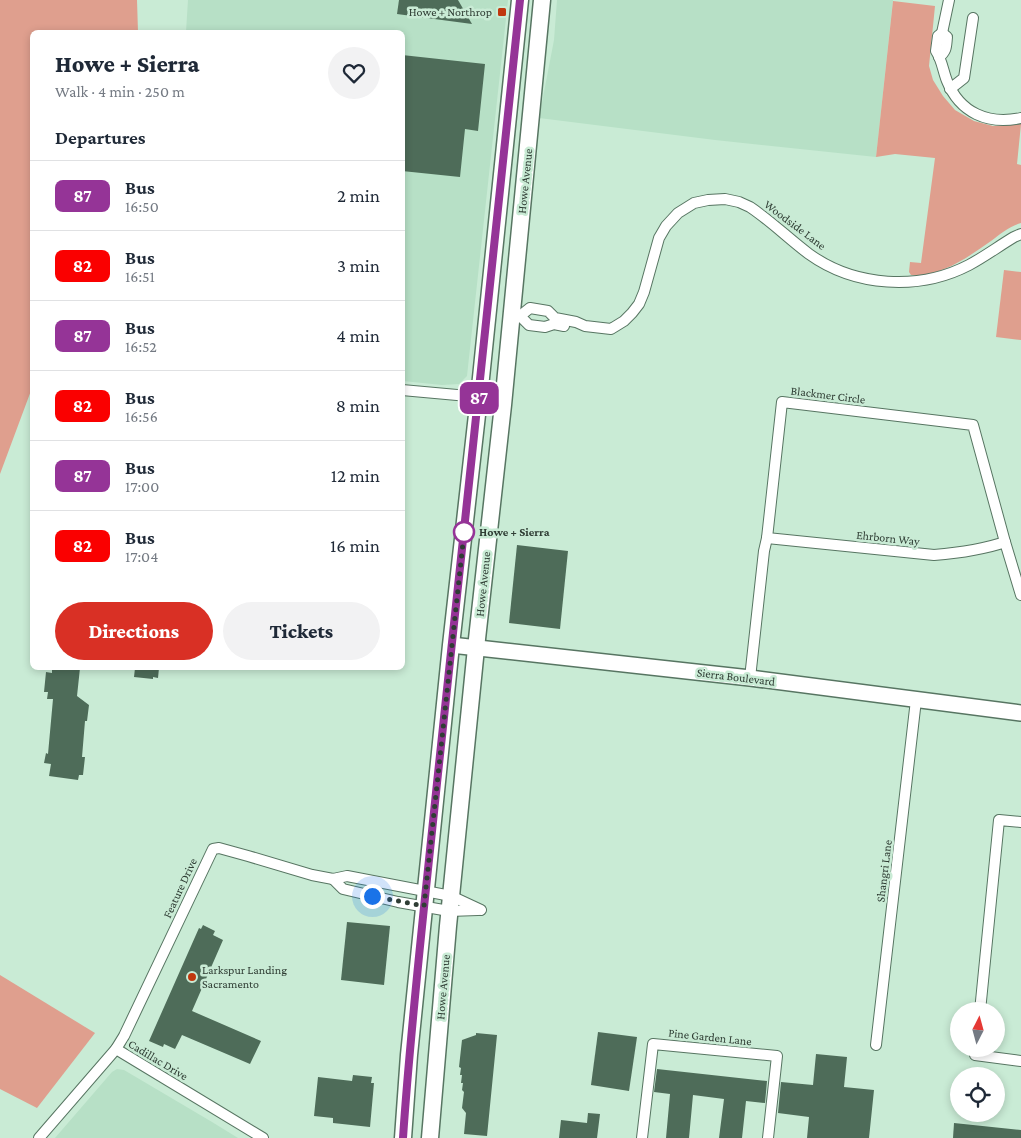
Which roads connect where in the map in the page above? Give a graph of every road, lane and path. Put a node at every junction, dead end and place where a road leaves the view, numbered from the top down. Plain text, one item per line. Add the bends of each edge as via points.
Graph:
1 (520, 0) edge
2 (542, 0) edge
3 (948, 0) edge
4 (972, 18) dead end
5 (950, 89) junction
6 (1021, 118) edge
7 (497, 223) junction
8 (1021, 234) edge
9 (516, 315) junction
10 (555, 321) junction
11 (405, 390) edge
12 (479, 397) junction
13 (490, 515) junction
14 (767, 538) junction
15 (1005, 542) junction
16 (1021, 595) edge
17 (451, 645) junction
18 (476, 648) junction
19 (750, 678) junction
20 (916, 700) junction
21 (1021, 713) edge
22 (1021, 822) edge
23 (333, 879) junction
24 (425, 899) junction
25 (450, 903) junction
26 (981, 1002) edge
27 (876, 1045) dead end
28 (116, 1049) junction
29 (993, 1058) edge
30 (1021, 1061) edge
31 (39, 1138) edge
32 (263, 1138) edge
33 (403, 1138) edge
34 (430, 1138) edge
35 (642, 1138) edge
36 (768, 1138) edge

1 - 7 main road, Howe Avenue
2 - 9 main road, Howe Avenue
3 - 5 street via 936,51
4 - 5 street via 964,78
5 - 6 street via 967,108 986,118
7 - 9 main road via 504,238 498,304 502,312
7 - 12 main road, Howe Avenue
8 - 10 street, Woodside Lane via 952,273 937,278 887,282 850,275 830,267 750,207 725,199 708,200 689,206 666,226 659,238 639,304 624,321 610,329
9 - 10 street, Woodside Lane via 529,325 545,327
9 - 10 street, Woodside Lane via 530,308 548,311
9 - 13 main road, Howe Avenue
11 - 12 street
12 - 13 main road via 486,417 478,493
12 - 17 main road, Howe Avenue
13 - 18 main road, Howe Avenue
14 - 15 street, Ehrborn Way via 934,555
14 - 15 street, Blackmer Circle via 782,402 973,424
14 - 19 street, Blackmer Circle
15 - 16 street, Blackmer Circle
17 - 18 street, Sierra Boulevard
17 - 24 main road, Howe Avenue
18 - 19 street, Sierra Boulevard
18 - 25 main road, Howe Avenue
19 - 20 street, Sierra Boulevard
20 - 21 street, Sierra Boulevard
20 - 27 street, Shangri Lane
22 - 26 street via 999,820
23 - 24 street, Feature Drive via 346,876
23 - 24 street, Feature Drive via 343,889 398,902
23 - 28 street, Feature Drive via 213,849
24 - 25 street, Feature Drive
24 - 25 street, Feature Drive
24 - 33 main road, Howe Avenue
25 - 34 main road, Howe Avenue
28 - 31 street, Cadillac Drive
28 - 32 street, Cadillac Drive
29 - 30 street
35 - 36 street, Pine Garden Lane via 653,1044 776,1056

